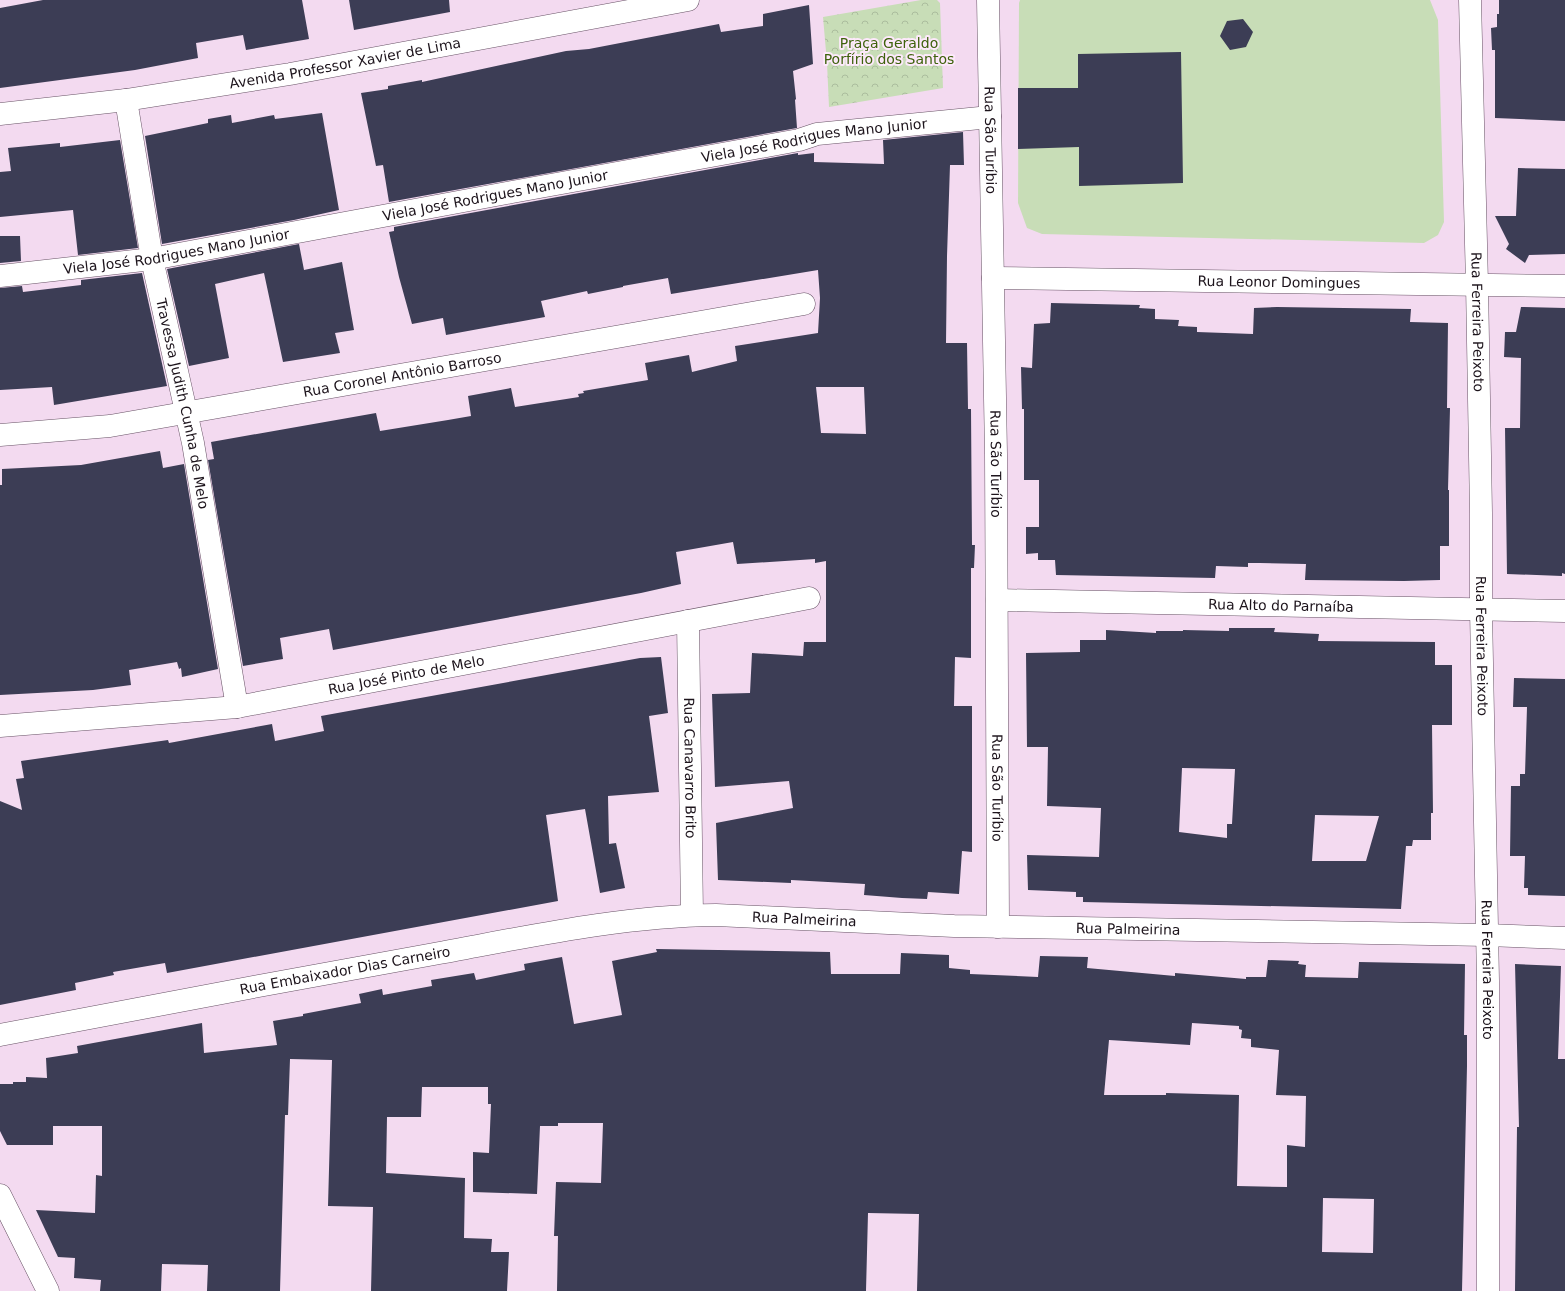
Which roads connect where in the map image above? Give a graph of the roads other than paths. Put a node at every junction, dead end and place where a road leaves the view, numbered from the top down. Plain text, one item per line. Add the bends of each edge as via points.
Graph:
1 (688, 0) edge
2 (988, 0) edge
3 (1470, 0) edge
4 (126, 100) junction
5 (0, 114) edge
6 (990, 117) junction
7 (152, 259) junction
8 (0, 276) edge
9 (993, 278) junction
10 (1477, 284) junction
11 (1565, 286) edge
12 (804, 304) dead end
13 (186, 414) junction
14 (0, 435) edge
15 (809, 598) dead end
16 (997, 600) junction
17 (1481, 610) junction
18 (1565, 611) edge
19 (688, 621) junction
20 (238, 707) junction
21 (0, 726) edge
22 (692, 915) junction
23 (998, 927) junction
24 (1487, 935) junction
25 (1565, 938) edge
26 (0, 1035) edge
27 (0, 1195) edge
28 (48, 1291) edge
29 (1488, 1291) edge

1 - 4 street, Avenida Professor Xavier de Lima via 290,74
2 - 6 street, Rua São Turíbio
3 - 10 street, Rua Ferreira Peixoto
4 - 5 street, Avenida Professor Xavier de Lima
4 - 7 street, Travessa Judith Cunha de Melo
6 - 7 street, Viela José Rodrigues Mano Junior via 817,134 799,140
6 - 9 street, Rua São Turíbio
7 - 8 street, Viela José Rodrigues Mano Junior
7 - 13 street, Travessa Judith Cunha de Melo
9 - 10 street, Rua Leonor Domingues
9 - 16 street, Rua São Turíbio
10 - 11 street, Rua Leonor Domingues
10 - 17 street, Rua Ferreira Peixoto
12 - 13 street, Rua Coronel Antônio Barroso
13 - 14 street, Rua Coronel Antônio Barroso via 110,426
13 - 20 street, Travessa Judith Cunha de Melo
15 - 19 street, Rua José Pinto de Melo
16 - 17 street, Rua Alto do Parnaíba
16 - 23 street, Rua São Turíbio
17 - 18 street, Rua Alto do Parnaíba
17 - 24 street, Rua Ferreira Peixoto
19 - 20 street, Rua José Pinto de Melo
19 - 22 street, Rua Canavarro Brito
20 - 21 street, Rua José Pinto de Melo
22 - 23 street, Rua Palmeirina
22 - 26 street, Rua Embaixador Dias Carneiro via 555,932
23 - 24 street, Rua Palmeirina
24 - 25 street, Rua Palmeirina
24 - 29 street, Rua Ferreira Peixoto
27 - 28 street

